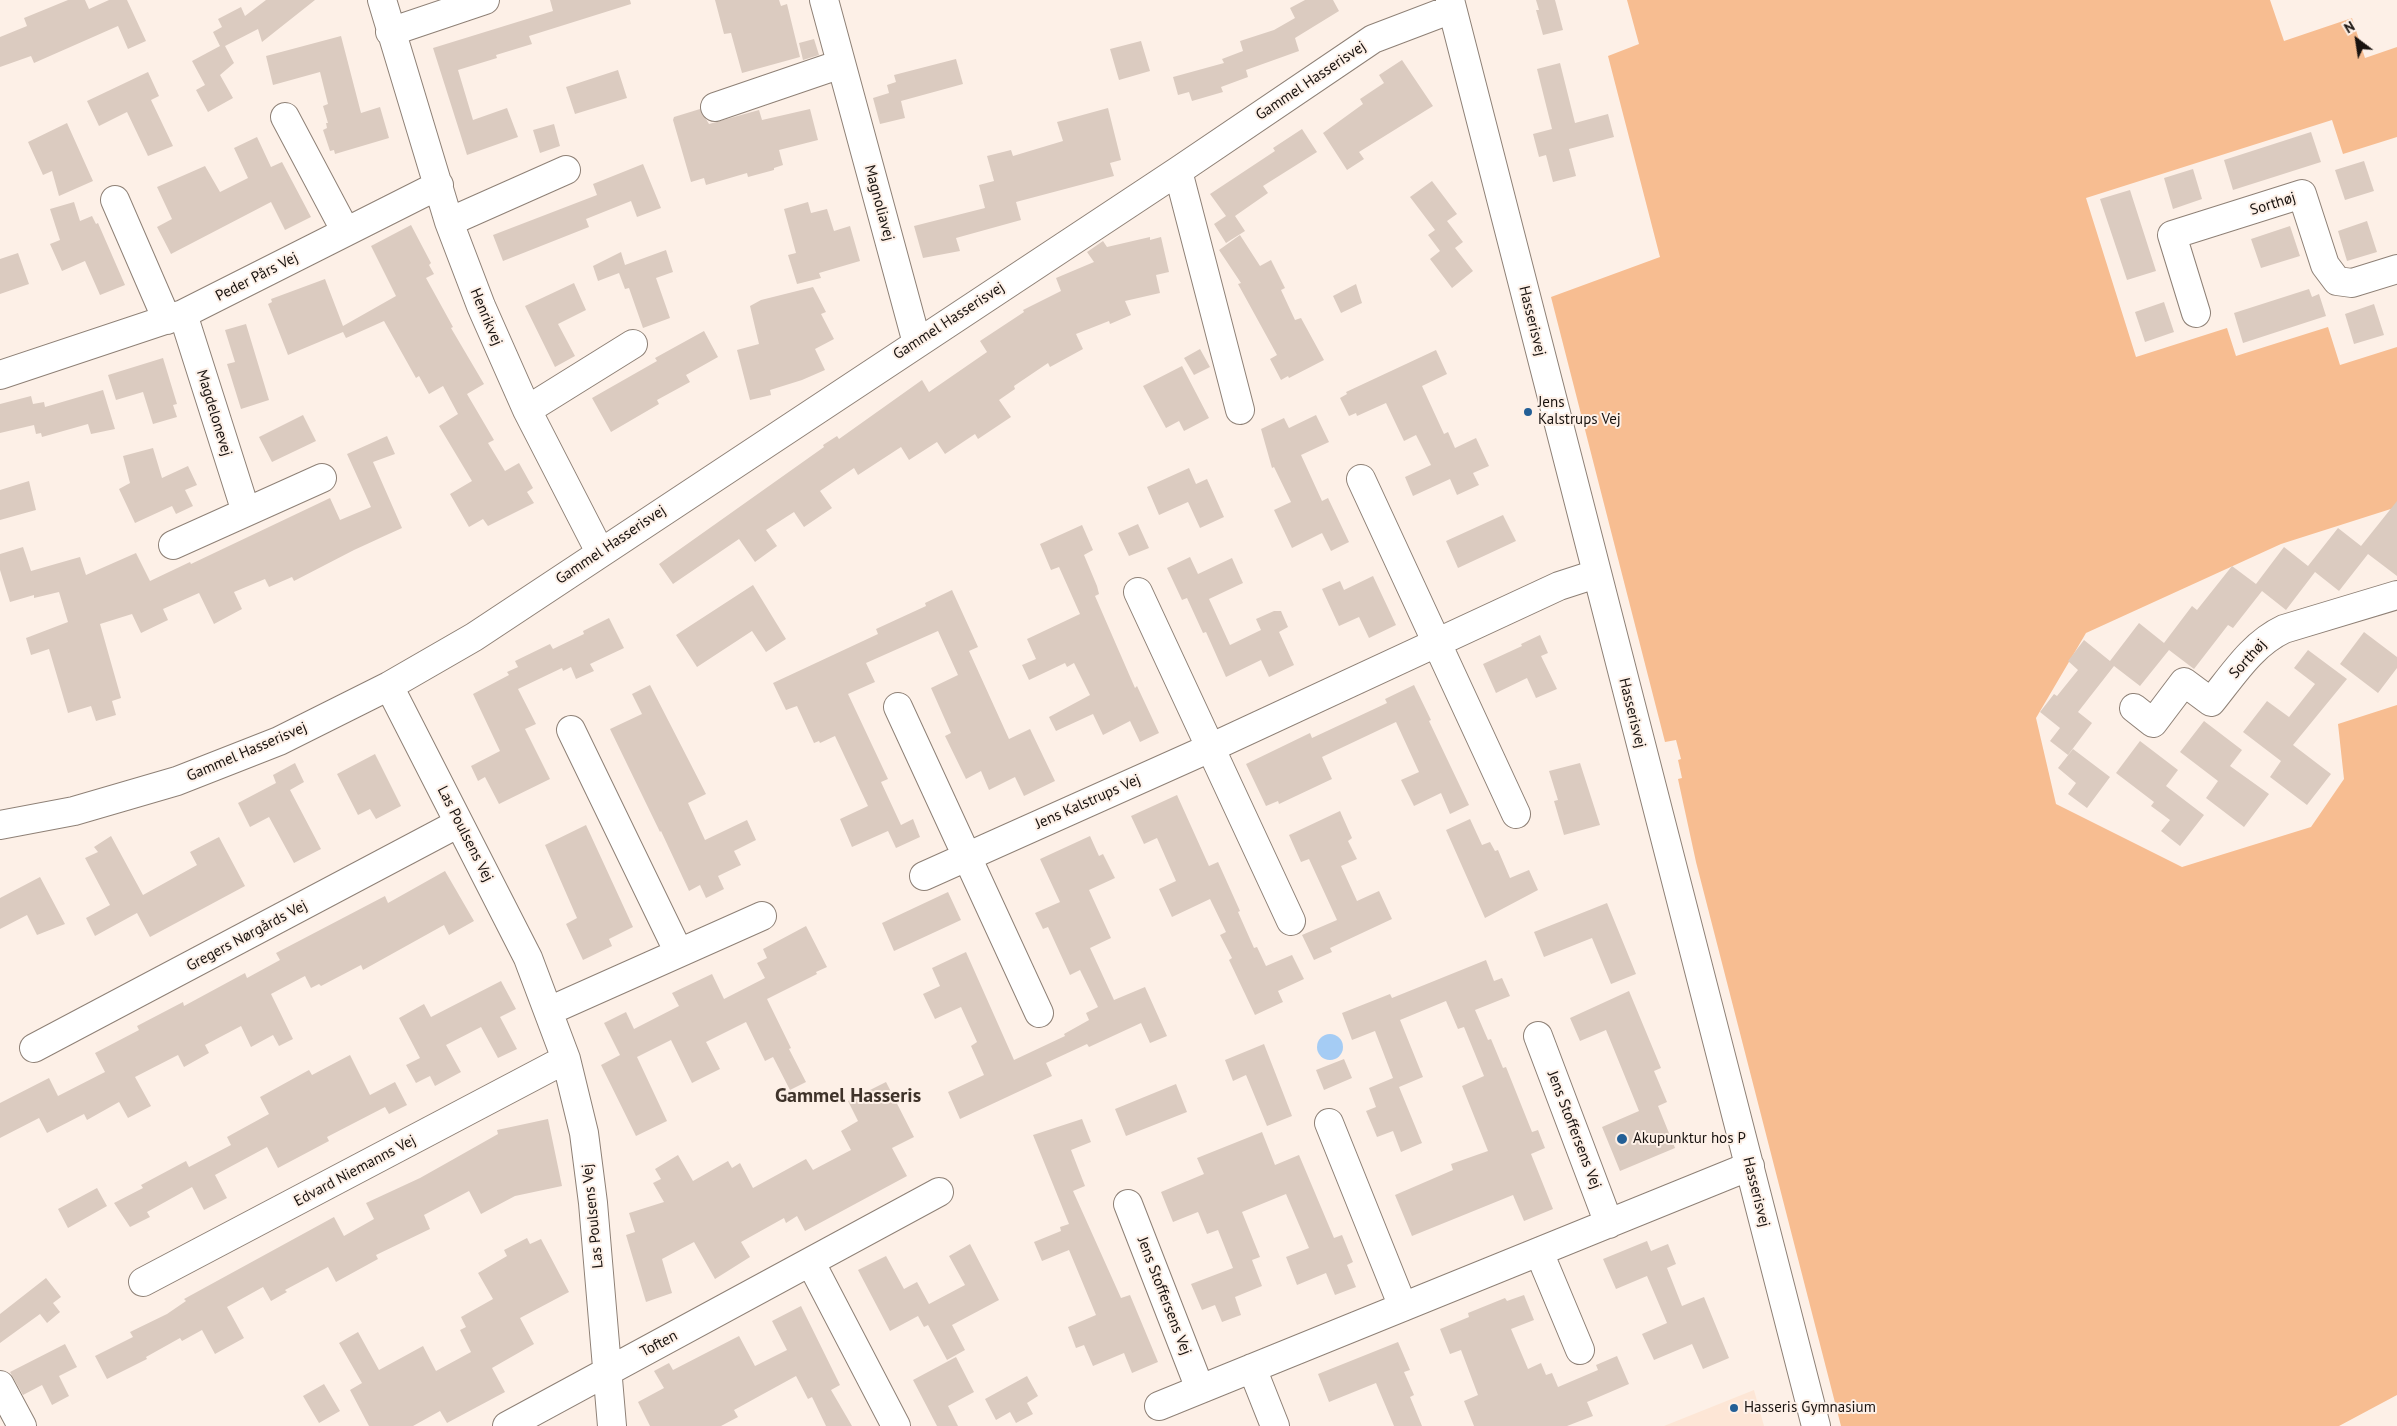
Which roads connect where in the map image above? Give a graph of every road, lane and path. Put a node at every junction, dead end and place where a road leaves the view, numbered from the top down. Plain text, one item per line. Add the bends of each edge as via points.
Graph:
1 (382, 0) edge
2 (485, 0) edge
3 (824, 0) edge
4 (1451, 5) edge
5 (390, 32) junction
6 (841, 64) junction
7 (715, 107) dead end
8 (285, 117) dead end
9 (566, 170) dead end
10 (1178, 172) junction
11 (438, 185) junction
12 (116, 200) dead end
13 (449, 222) junction
14 (346, 232) junction
15 (2397, 269) edge
16 (2196, 313) dead end
17 (175, 317) junction
18 (917, 343) junction
19 (633, 344) dead end
20 (0, 375) edge
21 (527, 410) junction
22 (1240, 410) dead end
23 (322, 478) dead end
24 (1360, 479) dead end
25 (246, 512) junction
26 (173, 545) dead end
27 (600, 552) junction
28 (1596, 574) junction
29 (1138, 592) dead end
30 (2397, 594) edge
31 (1436, 643) junction
32 (389, 686) junction
33 (898, 707) dead end
34 (2134, 708) dead end
35 (571, 730) dead end
36 (1210, 748) junction
37 (1516, 814) dead end
38 (459, 823) junction
39 (0, 825) edge
40 (967, 857) junction
41 (924, 876) dead end
42 (762, 916) dead end
43 (1291, 921) dead end
44 (679, 953) junction
45 (550, 1010) junction
46 (1039, 1014) dead end
47 (1538, 1036) dead end
48 (34, 1048) dead end
49 (566, 1059) junction
50 (1329, 1123) dead end
51 (1750, 1166) junction
52 (939, 1192) dead end
53 (1128, 1204) dead end
54 (1609, 1224) junction
55 (1539, 1252) junction
56 (811, 1263) junction
57 (144, 1282) dead end
58 (1402, 1307) junction
59 (1580, 1350) dead end
60 (1252, 1368) junction
61 (607, 1372) junction
62 (0, 1385) edge
63 (1200, 1389) junction
64 (1158, 1406) dead end
65 (22, 1426) edge
66 (507, 1426) edge
67 (612, 1426) edge
68 (896, 1426) edge
69 (1276, 1426) edge
70 (1816, 1426) edge

1 - 5 street, Henrikvej
2 - 5 street
3 - 6 street, Magnoliavej
4 - 10 street, Gammel Hasserisvej via 1373,39
4 - 28 street, Hasserisvej
5 - 11 street, Henrikvej
6 - 7 street
6 - 18 street, Magnoliavej
8 - 14 street
9 - 13 street
10 - 18 street, Gammel Hasserisvej
10 - 22 street
11 - 13 street, Henrikvej
11 - 14 street, Peder Pårs Vej
12 - 17 street
13 - 21 street, Henrikvej via 481,306
14 - 17 street, Peder Pårs Vej
15 - 16 street, Sorthøj via 2352,283 2337,281 2325,265 2302,194 2172,235
17 - 20 street, Peder Pårs Vej
17 - 25 street, Magdelonevej
18 - 27 street, Gammel Hasserisvej
19 - 21 street
21 - 27 street, Henrikvej
23 - 25 street
24 - 31 street
25 - 26 street
27 - 32 street, Gammel Hasserisvej via 474,637
28 - 31 street, Jens Kalstrups Vej via 1558,586
28 - 51 street, Hasserisvej
29 - 36 street
30 - 34 street, Sorthøj via 2268,636 2254,648 2211,702 2184,682 2153,723
31 - 36 street, Jens Kalstrups Vej
31 - 37 street
32 - 38 street, Las Poulsens Vej
32 - 39 street, Gammel Hasserisvej via 279,742 177,780 74,811
33 - 40 street
35 - 44 street
36 - 40 street, Jens Kalstrups Vej
36 - 43 street
38 - 45 street, Las Poulsens Vej via 528,958
38 - 48 street, Gregers Nørgårds Vej
40 - 41 street, Jens Kalstrups Vej
40 - 46 street
42 - 44 street
44 - 45 street
45 - 49 street, Las Poulsens Vej
47 - 54 street, Jens Stoffersens Vej
49 - 57 street, Edvard Niemanns Vej
49 - 61 street, Las Poulsens Vej via 584,1133 592,1193
50 - 58 street
51 - 54 street
51 - 70 street, Hasserisvej
52 - 56 street, Toften
53 - 63 street, Jens Stoffersens Vej
54 - 55 street
55 - 58 street
55 - 59 street
56 - 61 street, Toften
56 - 68 street
58 - 60 street
60 - 63 street
60 - 69 street
61 - 66 street, Toften
61 - 67 street, Las Poulsens Vej
62 - 65 street
63 - 64 street

